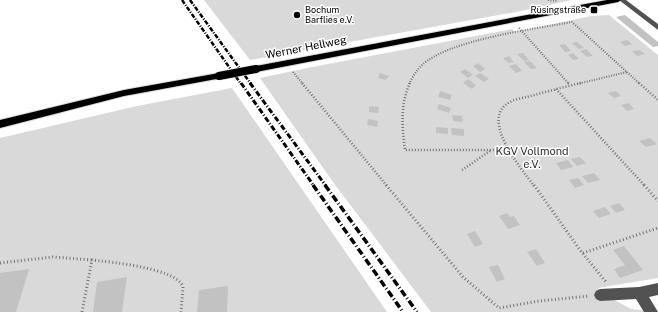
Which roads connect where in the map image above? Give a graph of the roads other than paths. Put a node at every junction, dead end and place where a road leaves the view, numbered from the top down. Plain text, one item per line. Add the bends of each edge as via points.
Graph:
1 (618, 0) edge
2 (622, 0) edge
3 (658, 28) edge
4 (0, 124) edge
5 (658, 289) edge
6 (639, 293) junction
7 (600, 295) road end
8 (652, 312) edge

1 - 4 main road, Werner Hellweg, bridge via 124,94
2 - 3 street
5 - 6 street
6 - 7 street
6 - 8 street

